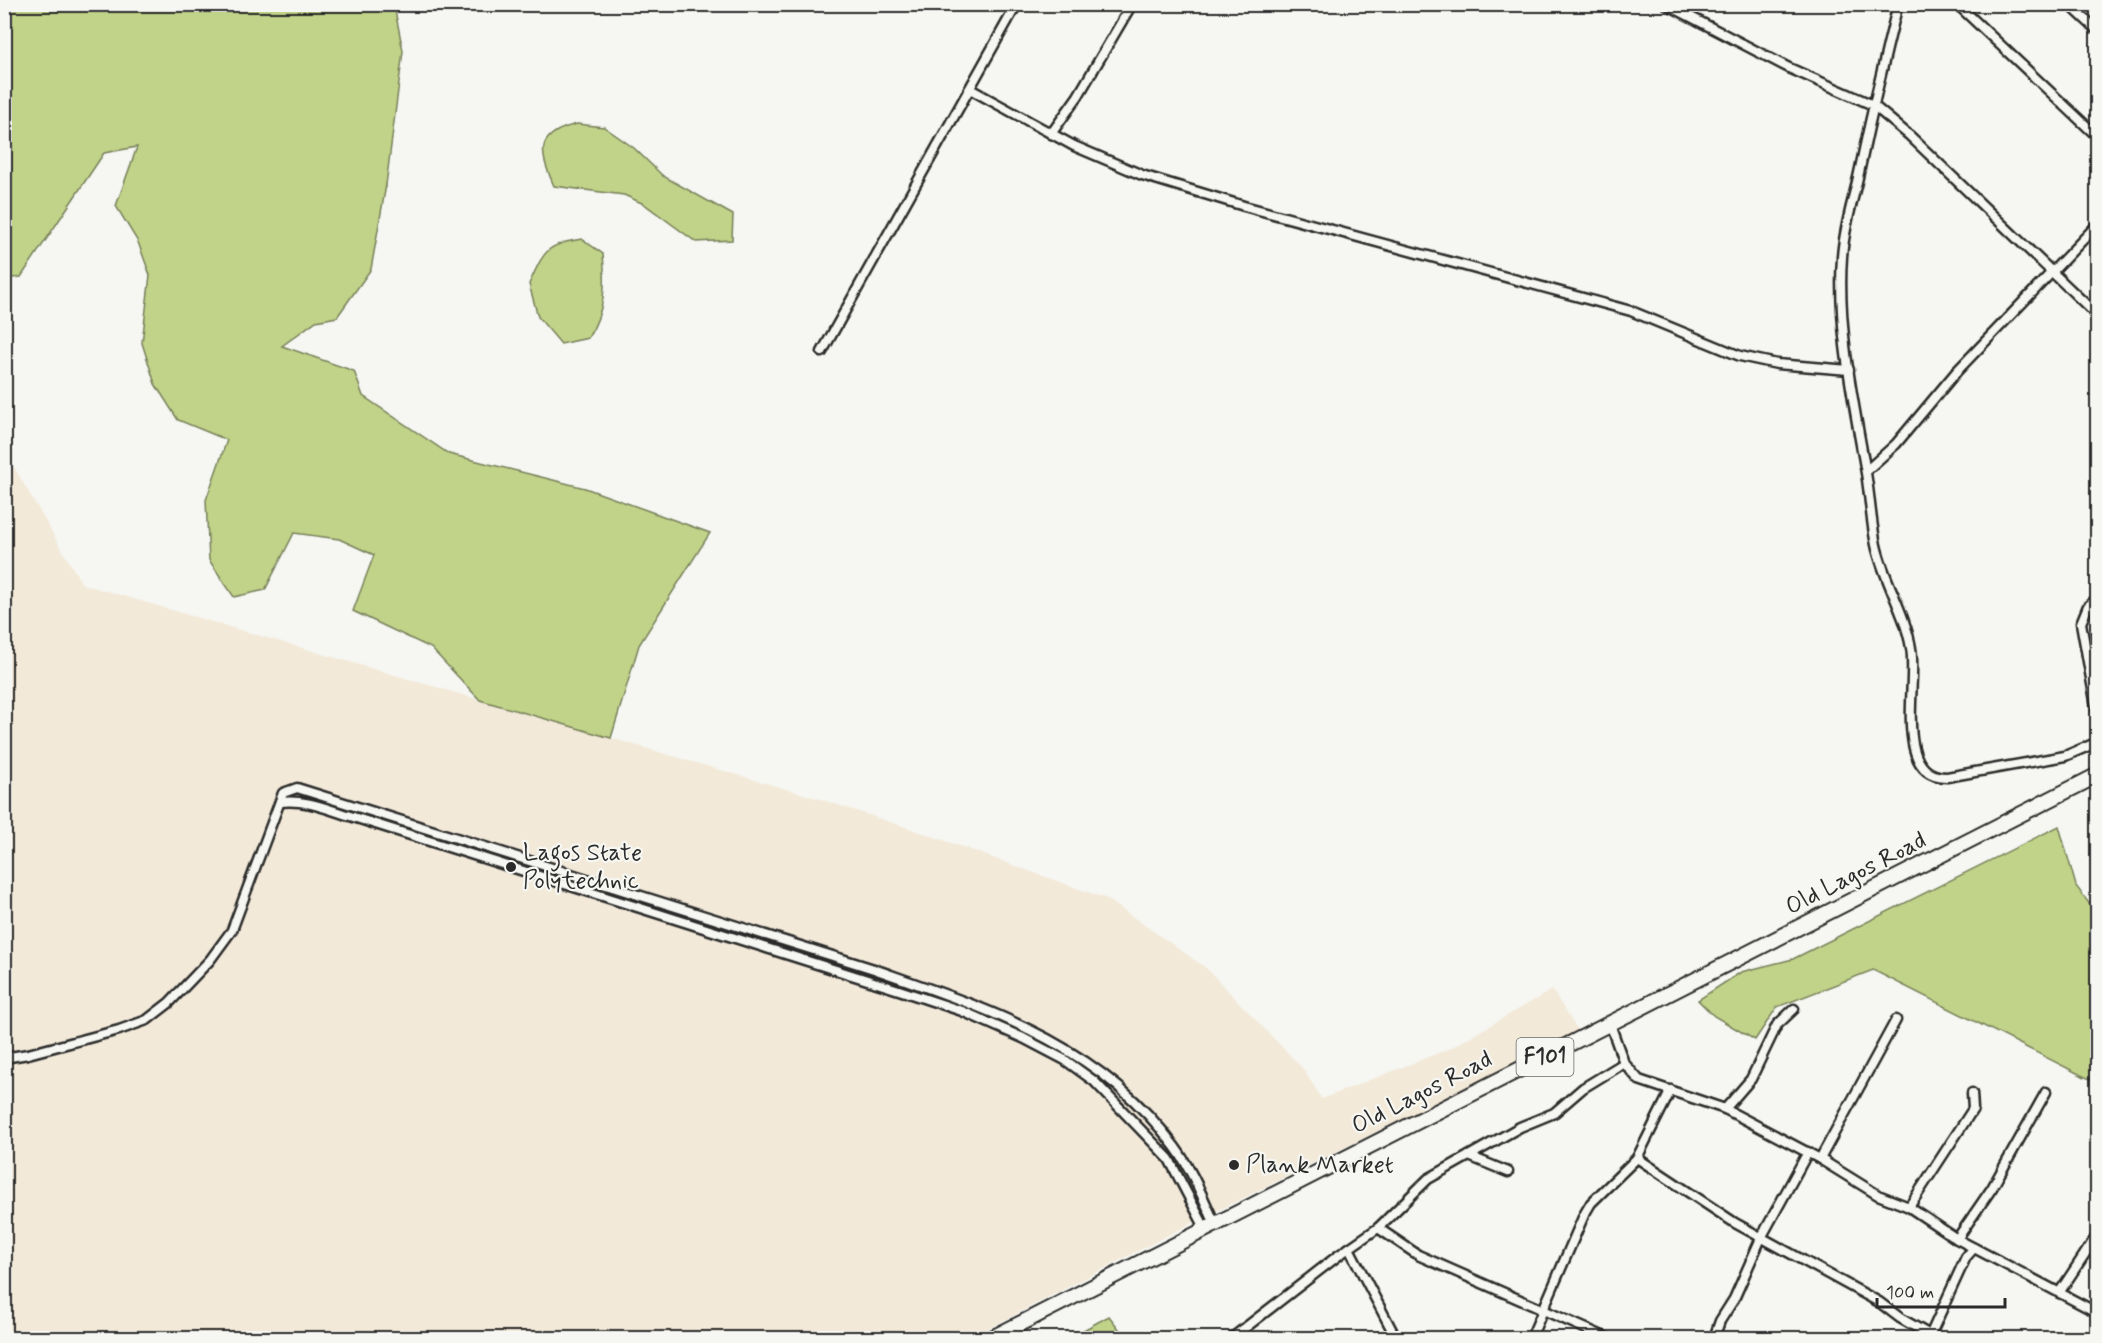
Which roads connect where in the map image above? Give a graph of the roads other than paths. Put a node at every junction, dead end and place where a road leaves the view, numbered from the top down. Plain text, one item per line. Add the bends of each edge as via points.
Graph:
1 (1017, 4) edge
2 (1132, 4) edge
3 (1666, 4) edge
4 (1898, 4) edge
5 (1958, 4) edge
6 (2069, 4) edge
7 (2097, 31) edge
8 (970, 89) junction
9 (1873, 105) junction
10 (1052, 134) junction
11 (2097, 137) edge
12 (2097, 224) edge
13 (2052, 274) junction
14 (2097, 316) edge
15 (822, 352) dead end
16 (1849, 370) junction
17 (1866, 471) junction
18 (2097, 598) edge
19 (2097, 717) edge
20 (2097, 742) edge
21 (2097, 775) edge
22 (280, 802) junction
23 (1794, 1008) dead end
24 (1896, 1020) dead end
25 (1610, 1024) junction
26 (4, 1058) edge
27 (1624, 1063) junction
28 (1671, 1090) junction
29 (2046, 1092) dead end
30 (1972, 1093) dead end
31 (1725, 1109) junction
32 (1808, 1152) junction
33 (1468, 1156) junction
34 (1637, 1158) junction
35 (1820, 1159) junction
36 (1508, 1172) dead end
37 (1909, 1207) junction
38 (1210, 1226) junction
39 (1378, 1228) junction
40 (2097, 1234) edge
41 (1761, 1238) junction
42 (1957, 1239) junction
43 (1349, 1248) junction
44 (1974, 1248) junction
45 (2059, 1293) junction
46 (1543, 1310) junction
47 (2097, 1313) edge
48 (1931, 1337) edge
49 (992, 1338) edge
50 (1232, 1338) edge
51 (1396, 1338) edge
52 (1531, 1338) edge
53 (1607, 1338) edge
54 (1714, 1338) edge

1 - 8 street
2 - 10 street
3 - 9 street via 1789,68
4 - 9 street
5 - 11 street
6 - 7 street
8 - 10 street
8 - 15 street
9 - 13 street
9 - 16 street via 1846,218 1842,256
10 - 16 street via 1142,175 1631,311 1740,356 1777,364
12 - 13 street
13 - 14 street
13 - 17 street via 1957,371 1896,444
16 - 17 street via 1855,425
17 - 20 street via 1880,562 1912,649 1912,738 1925,771 1936,777 1964,775 2065,756
18 - 19 street via 2088,606 2081,623
21 - 25 main road, Old Lagos Road / F101
22 - 26 street via 232,930 170,1003 147,1020 119,1030
22 - 38 street via 294,800 347,815 899,990 962,1011 1023,1038 1094,1081 1130,1116 1169,1159
22 - 38 street via 283,793 297,788 874,969 1028,1028 1101,1071 1176,1147
23 - 31 street via 1777,1025 1751,1079
24 - 35 street
25 - 27 street
25 - 38 main road, Old Lagos Road / F101
27 - 28 street via 1639,1080
27 - 33 street via 1583,1088 1554,1113
28 - 31 street
28 - 34 street
29 - 42 street via 1998,1179
30 - 37 street via 1974,1109
31 - 32 street
32 - 35 street
32 - 41 street
33 - 36 street
33 - 39 street via 1428,1179
34 - 41 street
34 - 46 street via 1591,1203
35 - 37 street via 1878,1195
37 - 42 street
38 - 49 main road, Old Lagos Road / F101
39 - 43 street
39 - 46 street via 1418,1255
40 - 45 street
41 - 48 street via 1879,1302
41 - 54 street
42 - 44 street
43 - 50 street
43 - 51 street
44 - 45 street
44 - 48 street via 1966,1257
45 - 47 street
46 - 52 street
46 - 53 street

